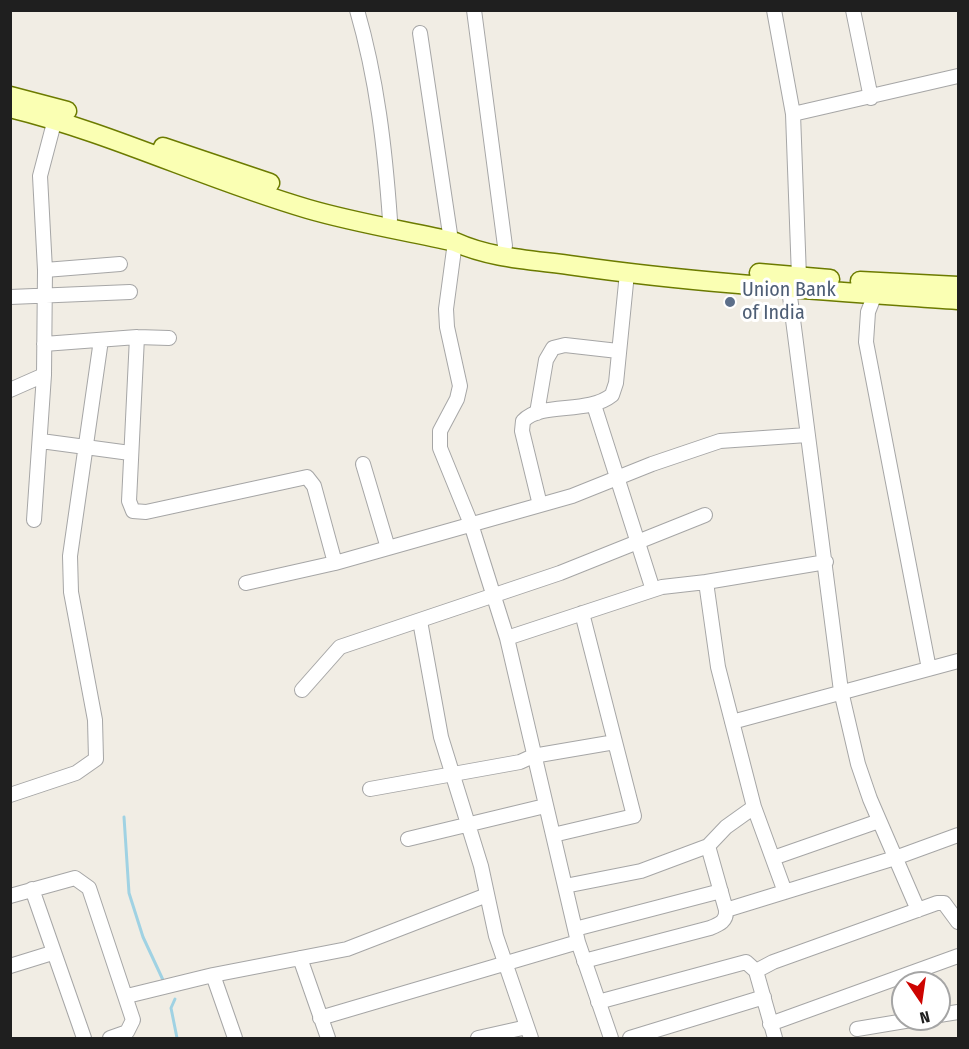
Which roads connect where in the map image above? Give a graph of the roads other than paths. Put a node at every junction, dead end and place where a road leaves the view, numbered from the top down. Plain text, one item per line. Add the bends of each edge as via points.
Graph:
1 (357, 10) edge
2 (474, 10) edge
3 (774, 10) edge
4 (853, 10) edge
5 (420, 33) dead end
6 (958, 76) edge
7 (10, 96) edge
8 (870, 98) junction
9 (10, 108) edge
10 (793, 114) junction
11 (55, 119) junction
12 (390, 220) junction
13 (453, 238) junction
14 (505, 246) junction
15 (120, 264) dead end
16 (45, 270) junction
17 (627, 273) junction
18 (792, 280) junction
19 (958, 286) edge
20 (130, 292) dead end
21 (875, 294) junction
22 (44, 296) junction
23 (10, 297) edge
24 (958, 300) edge
25 (137, 337) junction
26 (170, 338) dead end
27 (101, 340) junction
28 (44, 344) junction
29 (618, 351) junction
30 (44, 375) junction
31 (10, 390) edge
32 (594, 405) junction
33 (537, 413) junction
34 (807, 435) junction
35 (41, 441) junction
36 (86, 446) junction
37 (130, 453) junction
38 (363, 464) dead end
39 (616, 480) junction
40 (540, 505) junction
41 (705, 515) dead end
42 (34, 520) dead end
43 (471, 524) junction
44 (637, 542) junction
45 (388, 548) junction
46 (334, 562) junction
47 (826, 562) junction
48 (706, 582) junction
49 (246, 583) dead end
50 (653, 590) junction
51 (493, 596) junction
52 (582, 614) junction
53 (420, 621) junction
54 (507, 638) junction
55 (958, 661) edge
56 (929, 669) junction
57 (302, 690) dead end
58 (841, 691) junction
59 (732, 722) junction
60 (615, 742) junction
61 (532, 756) junction
62 (452, 774) junction
63 (370, 789) dead end
64 (10, 795) edge
65 (544, 806) junction
66 (754, 807) junction
67 (879, 821) junction
68 (469, 826) junction
69 (958, 835) edge
70 (553, 836) junction
71 (408, 839) dead end
72 (708, 846) junction
73 (773, 858) junction
74 (895, 858) junction
75 (565, 886) junction
76 (32, 889) junction
77 (721, 891) junction
78 (785, 892) junction
79 (487, 895) junction
80 (10, 896) edge
81 (726, 910) junction
82 (918, 910) junction
83 (958, 922) edge
84 (577, 936) junction
85 (52, 953) junction
86 (958, 956) edge
87 (300, 958) junction
88 (584, 962) junction
89 (505, 965) junction
90 (10, 966) edge
91 (756, 971) junction
92 (213, 975) junction
93 (127, 996) junction
94 (764, 997) junction
95 (598, 1002) junction
96 (320, 1018) junction
97 (891, 1023) edge
98 (770, 1024) junction
99 (857, 1029) dead end
100 (529, 1033) edge
101 (84, 1038) edge
102 (110, 1038) edge
103 (235, 1038) edge
104 (328, 1038) edge
105 (478, 1038) edge
106 (611, 1038) edge
107 (630, 1038) edge
108 (775, 1038) edge

1 - 12 street via 379,106
2 - 14 street
3 - 10 street
4 - 8 street
5 - 13 street
6 - 8 street
7 - 12 main road via 61,109 310,198
8 - 10 street
9 - 11 main road
10 - 18 street
11 - 13 main road via 309,209
11 - 16 street via 40,176
12 - 13 main road
13 - 14 main road
13 - 17 main road via 477,252
13 - 43 street via 447,327 460,386 440,430 440,448
14 - 18 main road
15 - 16 street
16 - 22 street
17 - 18 main road
17 - 29 street
18 - 19 main road
18 - 21 main road
18 - 34 street
20 - 22 street
21 - 24 main road
21 - 56 street via 868,312 866,342
22 - 23 street
22 - 28 street
25 - 26 street
25 - 27 street
25 - 37 street
27 - 28 street
27 - 36 street
28 - 30 street
29 - 32 street via 612,395
29 - 33 street via 565,345 553,348 546,360
30 - 31 street
30 - 35 street
32 - 33 street
32 - 39 street
33 - 40 street via 528,416 522,426
34 - 39 street via 720,441
34 - 47 street
35 - 36 street
35 - 42 street
36 - 37 street
36 - 64 street via 70,556 71,592 95,720 96,759 76,773
37 - 46 street via 129,501 133,510 140,512 307,477 314,486
38 - 45 street
39 - 40 street
39 - 44 street
40 - 43 street
41 - 44 street
43 - 45 street
43 - 51 street
44 - 50 street
44 - 51 street
45 - 46 street
46 - 49 street
47 - 48 street
47 - 58 street
48 - 50 street
48 - 59 street via 718,667
50 - 52 street
51 - 53 street
51 - 54 street
52 - 54 street
52 - 60 street
53 - 57 street via 340,647
53 - 62 street via 441,737
54 - 61 street
55 - 56 street
56 - 58 street
58 - 59 street
58 - 67 street via 858,764
59 - 66 street
60 - 61 street
60 - 70 street via 634,816
61 - 62 street via 520,762
61 - 65 street
62 - 63 street
62 - 68 street
65 - 68 street
65 - 70 street
66 - 72 street
66 - 73 street
67 - 73 street
67 - 74 street
68 - 71 street
68 - 79 street
69 - 74 street
70 - 75 street
72 - 75 street via 641,871
72 - 77 street
73 - 78 street
74 - 78 street
74 - 82 street
75 - 84 street
76 - 80 street
76 - 85 street
76 - 93 street via 75,878 89,888
77 - 81 street
77 - 84 street
78 - 81 street
79 - 87 street via 379,939
79 - 89 street
81 - 88 street via 725,920 710,928
82 - 83 street via 944,903
82 - 91 street
84 - 88 street
84 - 89 street
85 - 90 street
85 - 101 street
86 - 98 street
87 - 92 street
87 - 96 street
88 - 95 street
89 - 96 street
89 - 100 street
91 - 94 street
91 - 95 street via 750,963 738,963
92 - 93 street
92 - 103 street
93 - 102 street via 131,1027
94 - 98 street
94 - 107 street
95 - 106 street
96 - 104 street
97 - 99 street
98 - 108 street
100 - 105 street

